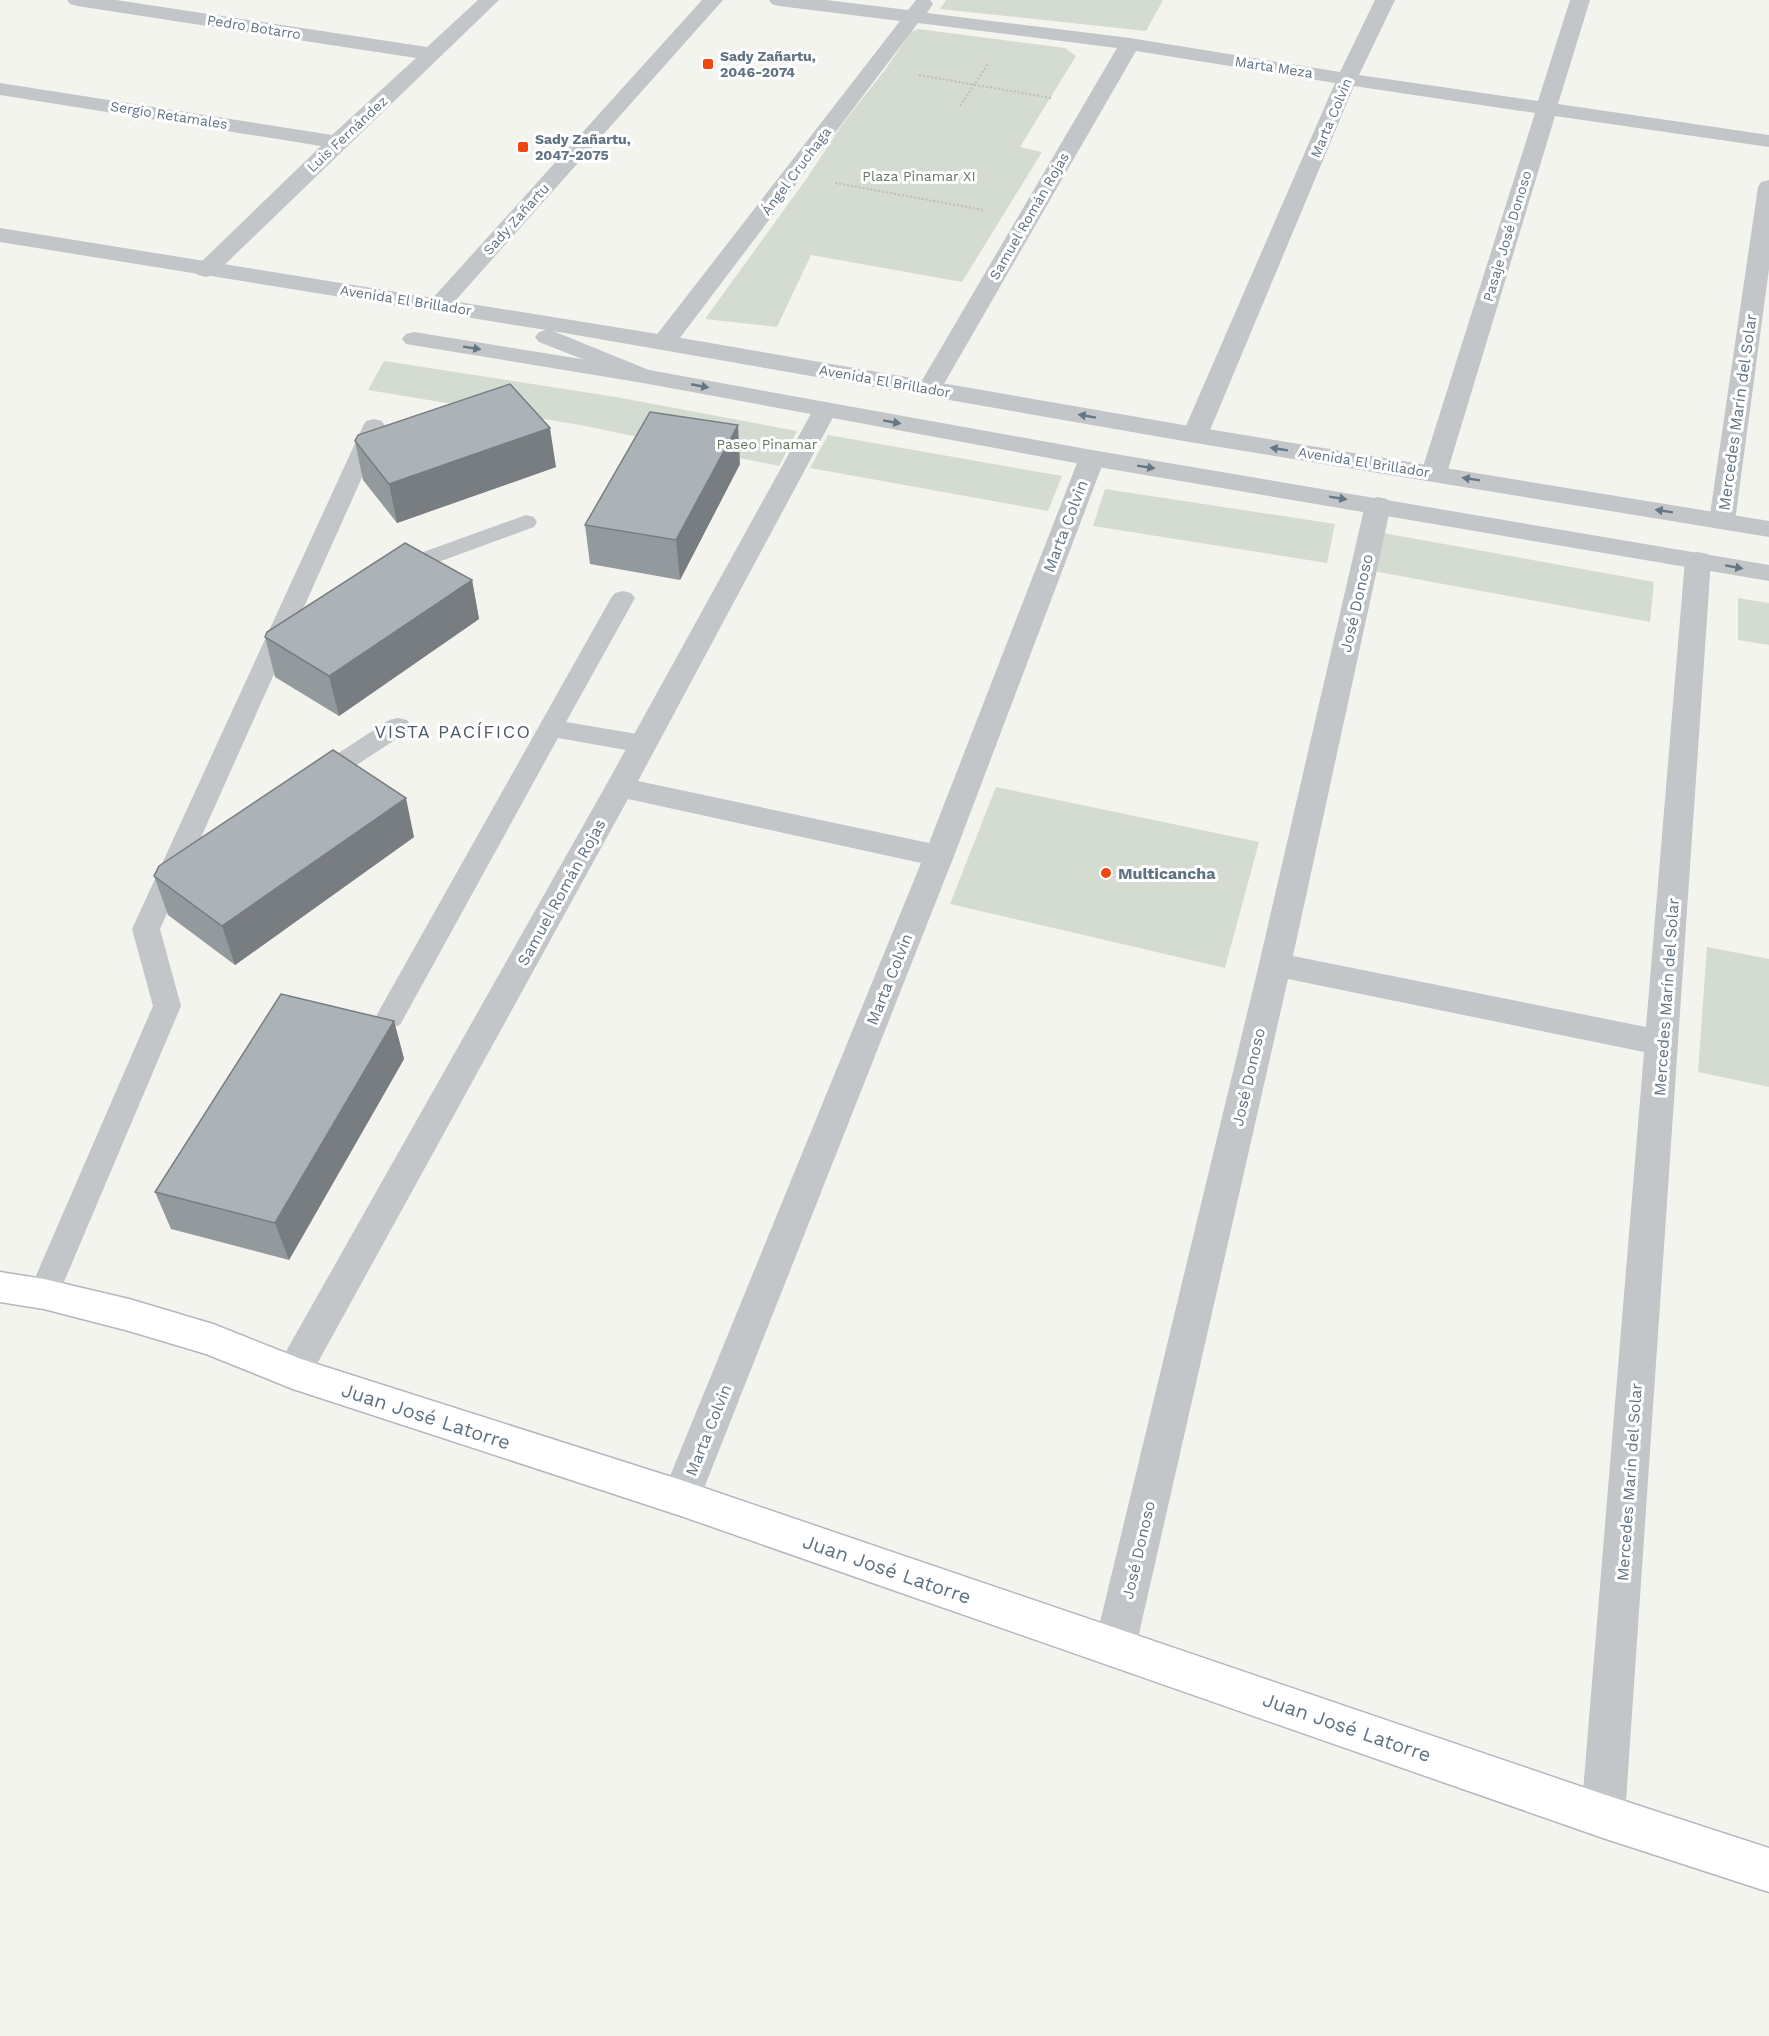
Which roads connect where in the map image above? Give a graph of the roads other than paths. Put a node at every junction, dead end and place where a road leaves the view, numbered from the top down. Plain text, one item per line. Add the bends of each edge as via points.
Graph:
1 (76, 0) edge
2 (489, 0) edge
3 (713, 0) edge
4 (778, 0) edge
5 (926, 0) edge
6 (1385, 0) edge
7 (1580, 0) edge
8 (912, 18) junction
9 (1130, 44) junction
10 (432, 54) junction
11 (1347, 79) junction
12 (0, 89) edge
13 (1546, 107) junction
14 (1769, 141) edge
15 (337, 142) junction
16 (1769, 187) edge
17 (0, 235) edge
18 (206, 270) junction
19 (438, 304) junction
20 (484, 312) junction
21 (414, 339) dead end
22 (664, 342) junction
23 (643, 376) junction
24 (929, 389) junction
25 (825, 410) junction
26 (374, 426) dead end
27 (1195, 435) junction
28 (1092, 458) junction
29 (1434, 473) junction
30 (1378, 505) junction
31 (1722, 521) junction
32 (526, 522) dead end
33 (1769, 529) edge
34 (1698, 560) junction
35 (1769, 573) edge
36 (369, 580) edge
37 (324, 596) edge
38 (623, 598) dead end
39 (291, 609) junction
40 (398, 726) dead end
41 (551, 728) junction
42 (643, 744) junction
43 (620, 787) junction
44 (299, 791) edge
45 (210, 849) edge
46 (939, 856) junction
47 (170, 875) junction
48 (1275, 964) junction
49 (390, 1017) edge
50 (1663, 1044) junction
51 (0, 1287) edge
52 (44, 1294) junction
53 (293, 1373) junction
54 (681, 1498) junction
55 (1115, 1647) junction
56 (1604, 1816) junction
57 (1769, 1870) edge

1 - 10 street, Pedro Botarro
2 - 10 street, Luis Fernández
3 - 19 street, Sady Zañartu
4 - 8 street, Marta Meza
5 - 8 street, Ángel Cruchaga
6 - 11 street, Marta Colvin
7 - 13 street, Pasaje José Donoso
8 - 9 street, Marta Meza
8 - 22 street, Ángel Cruchaga
9 - 11 street, Marta Meza
9 - 24 street, Samuel Román Rojas
10 - 15 street, Luis Fernández
11 - 13 street, Marta Meza
11 - 27 street, Marta Colvin
12 - 15 street, Sergio Retamales
13 - 14 street, Marta Meza
13 - 29 street, Pasaje José Donoso
15 - 18 street, Luis Fernández
16 - 31 street, Mercedes Marín del Solar
17 - 18 street, Avenida El Brillador
18 - 19 street, Avenida El Brillador
19 - 20 street, Avenida El Brillador
20 - 22 street, Avenida El Brillador
20 - 23 street
21 -> 23 street
22 - 24 street, Avenida El Brillador
23 -> 25 street
27 -> 24 street, Avenida El Brillador
25 -> 28 street
25 - 42 street, Samuel Román Rojas
26 - 39 lane
29 -> 27 street, Avenida El Brillador
28 -> 30 street
28 - 46 street, Marta Colvin
31 -> 29 street, Avenida El Brillador
30 - 34 street
30 - 48 street, José Donoso
31 - 33 street, Avenida El Brillador
31 - 34 street, Mercedes Marín del Solar
32 - 36 lane
34 -> 35 street
34 - 50 street, Mercedes Marín del Solar
37 - 39 lane
38 - 41 lane
39 - 47 lane
40 - 44 lane
41 - 42 lane
41 - 49 lane
42 - 43 street, Samuel Román Rojas
43 - 46 street
43 - 53 street, Samuel Román Rojas
45 - 47 lane
46 - 54 street, Marta Colvin
47 - 52 lane via 146,929 167,1006
48 - 50 street
48 - 55 street, José Donoso
50 - 56 street, Mercedes Marín del Solar
51 - 52 main road, Juan José Latorre
52 - 53 main road, Juan José Latorre via 202,1337
53 - 54 main road, Juan José Latorre
54 - 55 main road, Juan José Latorre
55 - 56 main road, Juan José Latorre
56 - 57 main road, Juan José Latorre

